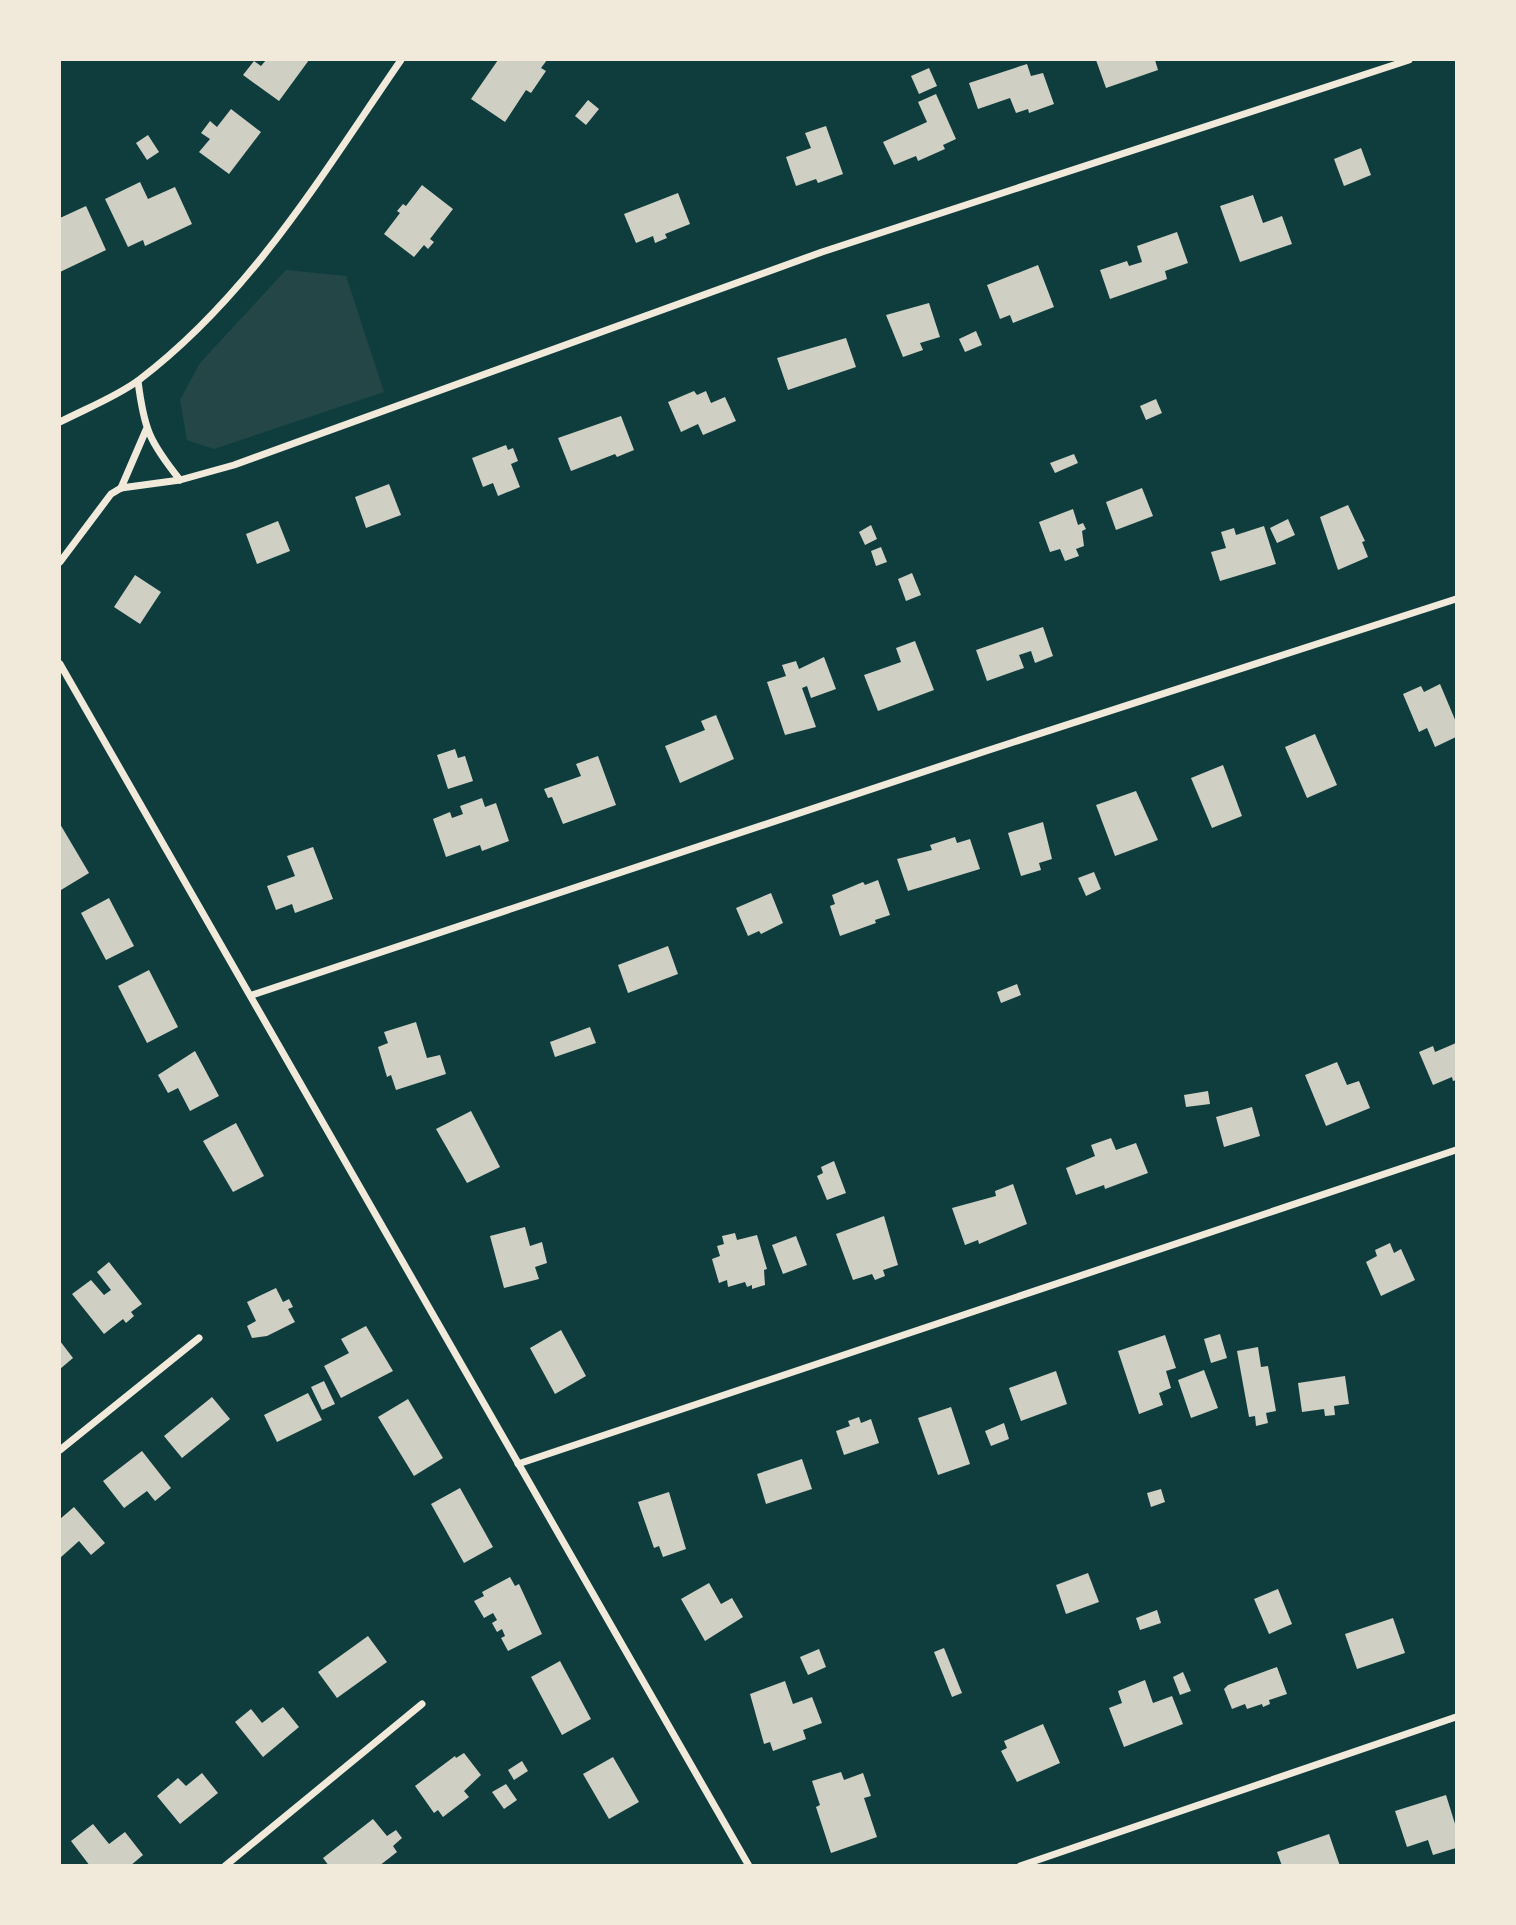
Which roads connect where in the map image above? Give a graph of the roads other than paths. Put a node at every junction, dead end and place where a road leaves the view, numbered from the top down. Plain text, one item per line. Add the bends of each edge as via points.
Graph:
1 (401, 60) edge
2 (1409, 60) edge
3 (138, 381) junction
4 (60, 422) edge
5 (146, 430) junction
6 (180, 480) junction
7 (121, 488) junction
8 (60, 562) edge
9 (1457, 599) edge
10 (60, 664) edge
11 (252, 995) junction
12 (1457, 1150) edge
13 (199, 1338) dead end
14 (60, 1450) edge
15 (518, 1464) junction
16 (422, 1704) dead end
17 (1457, 1717) edge
18 (225, 1866) edge
19 (749, 1866) edge
20 (1020, 1866) edge

1 - 3 street via 272,248 211,315
2 - 6 street via 822,252 234,465
3 - 4 street
3 - 5 street
5 - 6 street
5 - 7 street
6 - 7 street
7 - 8 street via 103,501
9 - 11 street
10 - 11 street
11 - 15 street
12 - 15 street
13 - 14 street
15 - 19 street
16 - 18 street
17 - 20 street

